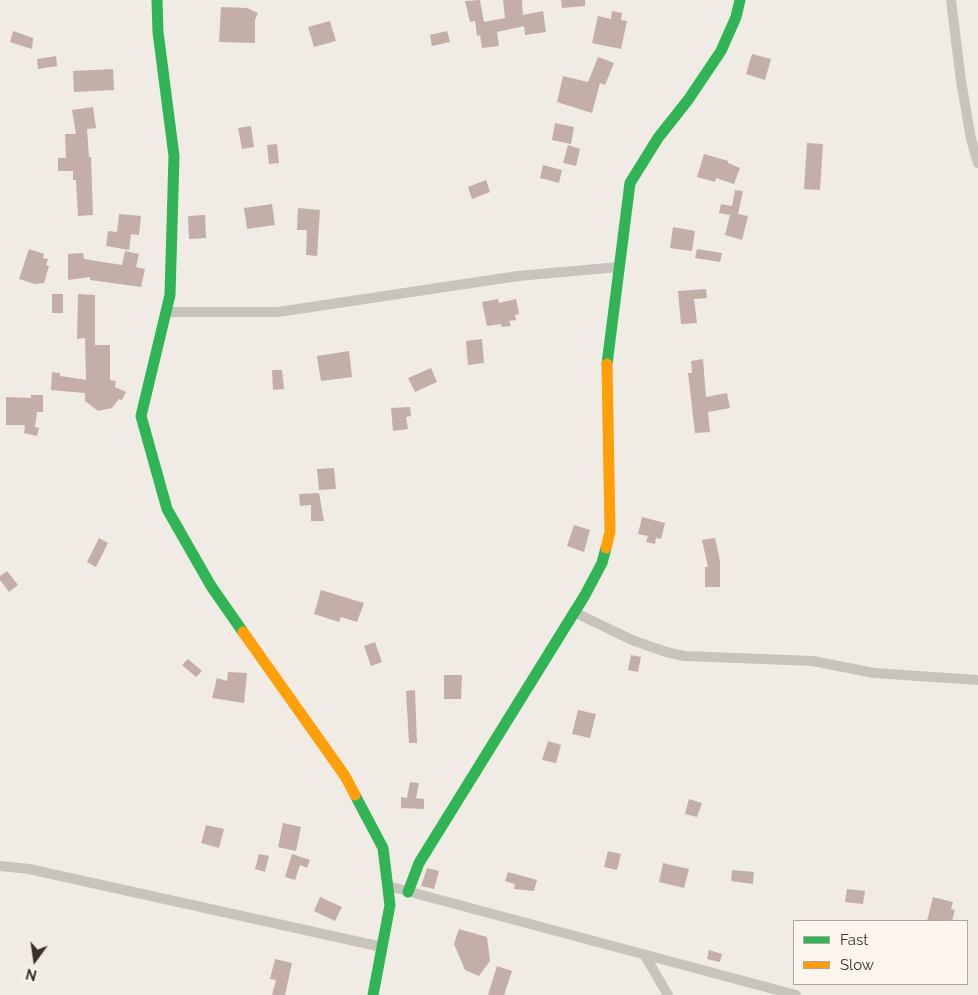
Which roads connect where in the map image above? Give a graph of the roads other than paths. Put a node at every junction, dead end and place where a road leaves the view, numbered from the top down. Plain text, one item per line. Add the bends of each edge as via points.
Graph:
1 (157, 0) edge
2 (740, 0) edge
3 (951, 0) edge
4 (978, 163) edge
5 (619, 268) junction
6 (166, 312) junction
7 (574, 612) junction
8 (978, 680) edge
9 (0, 866) edge
10 (388, 886) junction
11 (408, 892) junction
12 (382, 947) junction
13 (644, 954) junction
14 (377, 992) edge
15 (668, 995) edge
16 (796, 995) edge

1 - 6 street via 174,156 170,295
2 - 5 street via 721,51 630,183
3 - 4 street via 961,81
5 - 6 street via 518,276 278,312
5 - 7 street via 606,395 610,532 602,563
6 - 10 street via 141,416 167,509 210,586 345,776 383,848
7 - 8 street via 632,640 685,656 813,661 874,673
7 - 11 street via 419,863
9 - 12 street via 29,869
10 - 11 street
10 - 12 street via 390,905
11 - 13 street
12 - 14 street
13 - 15 street
13 - 16 street

